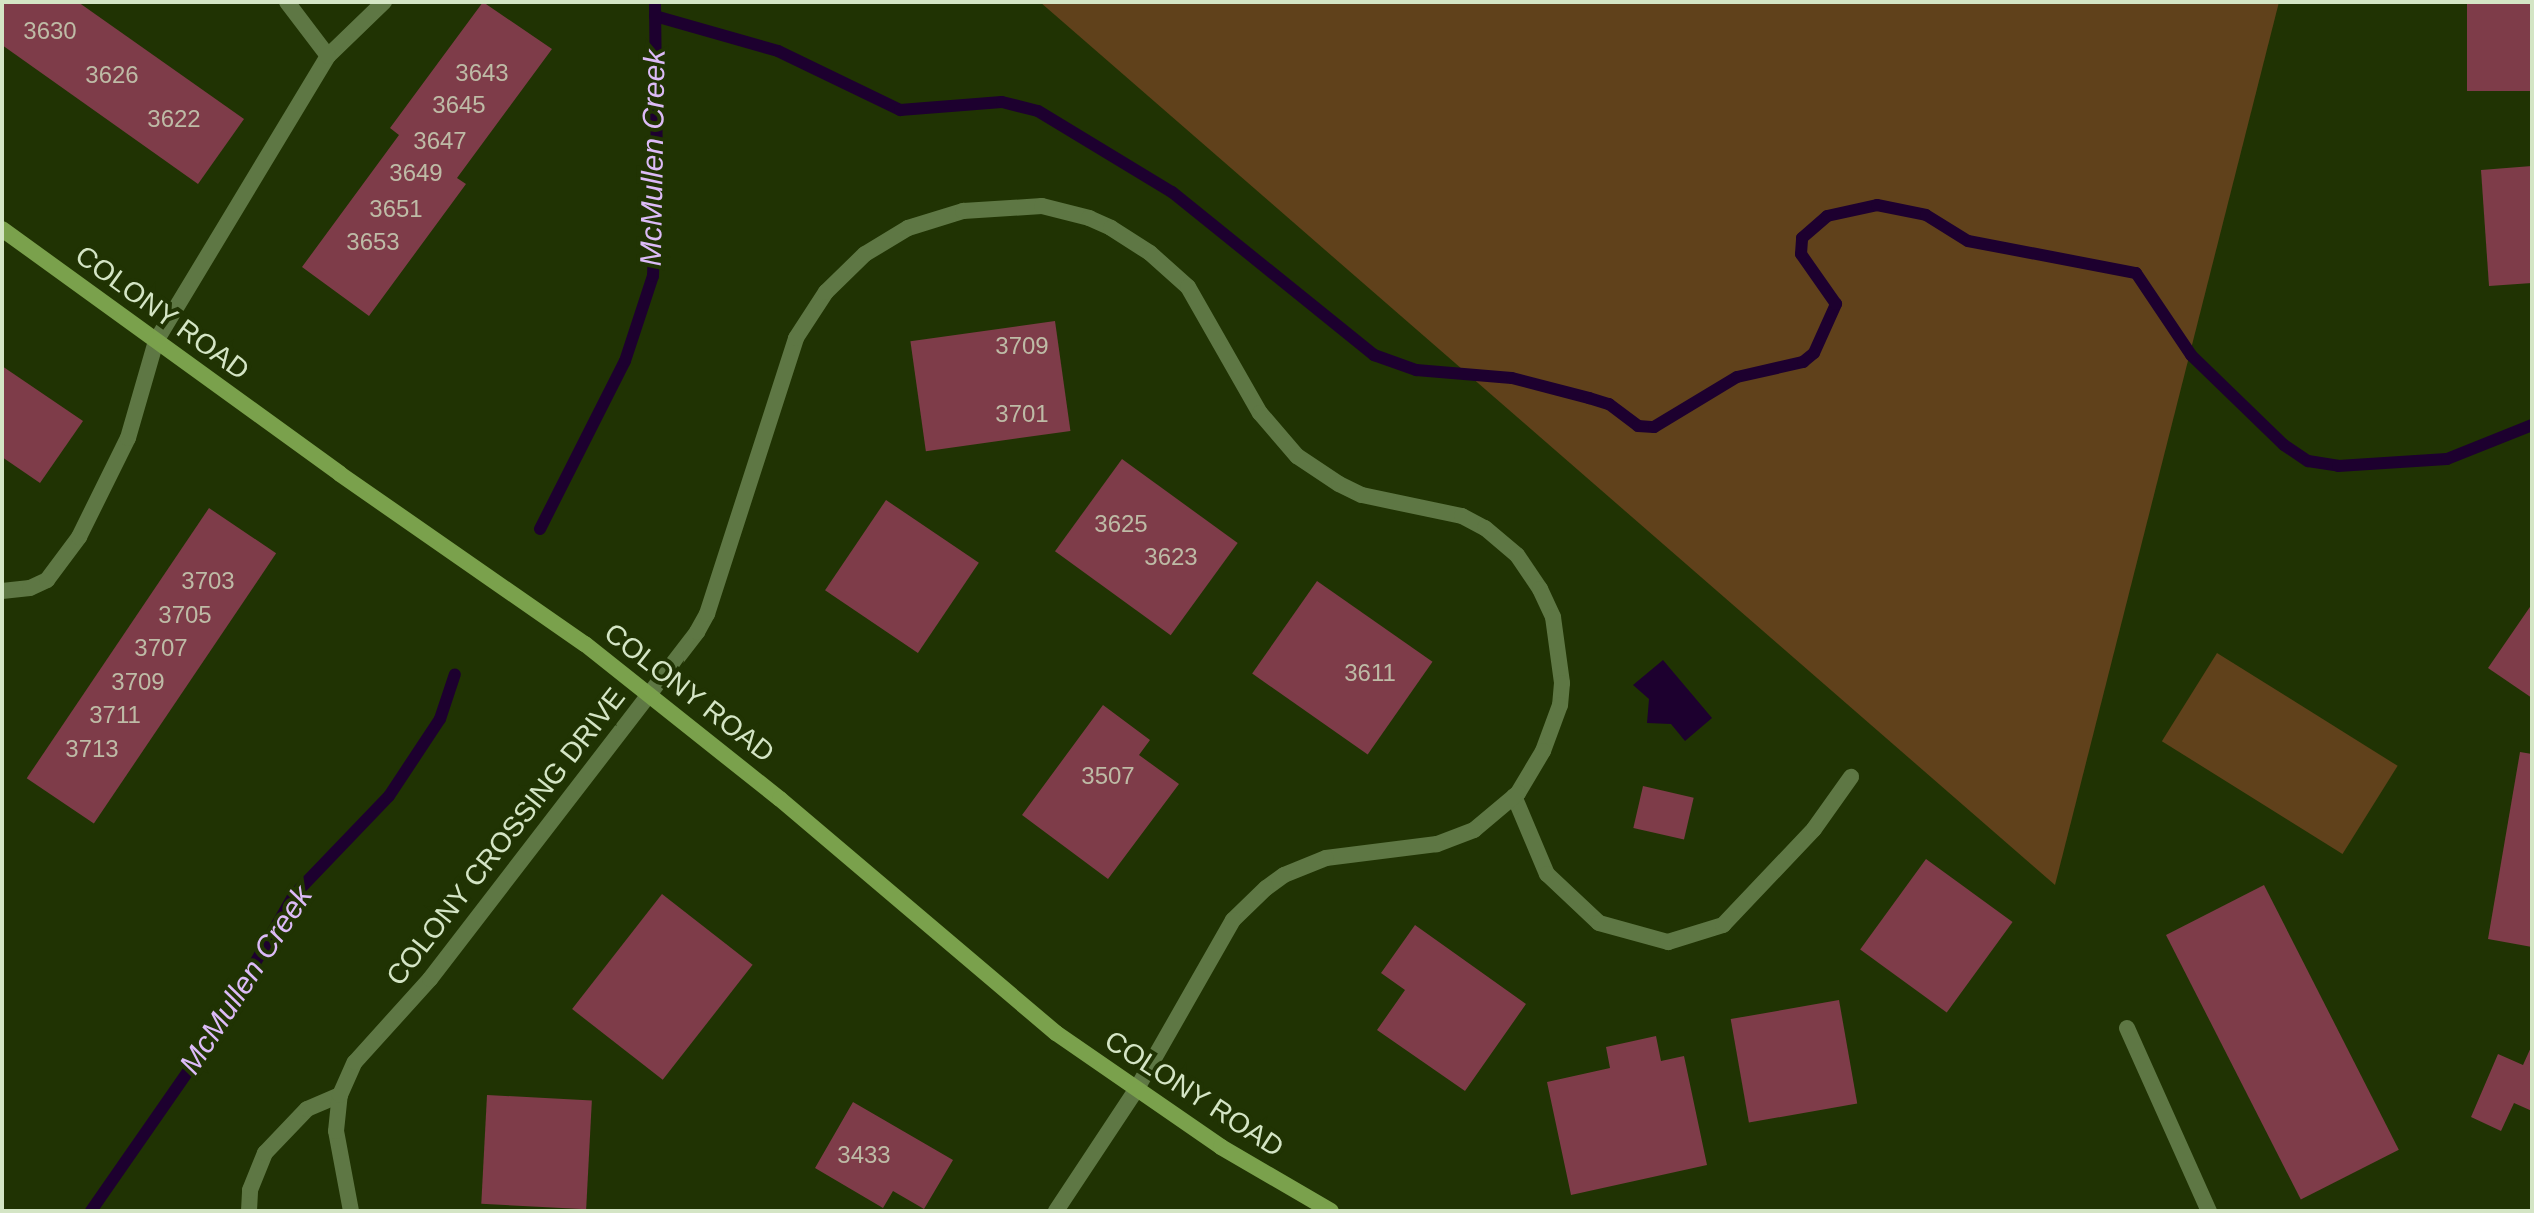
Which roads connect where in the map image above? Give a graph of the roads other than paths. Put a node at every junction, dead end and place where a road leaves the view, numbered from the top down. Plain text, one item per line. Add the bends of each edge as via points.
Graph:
1 (287, 2) edge
2 (384, 2) edge
3 (328, 56) junction
4 (2, 229) edge
5 (156, 341) junction
6 (2, 591) edge
7 (651, 695) junction
8 (1851, 777) dead end
9 (1514, 796) junction
10 (2127, 1028) dead end
11 (1136, 1090) junction
12 (340, 1095) junction
13 (249, 1211) edge
14 (351, 1211) edge
15 (1056, 1211) edge
16 (1331, 1211) edge
17 (2209, 1211) edge

1 - 3 street
2 - 3 street
3 - 5 street
4 - 5 main road, COLONY ROAD
5 - 6 street via 128,438 79,537 47,580
5 - 7 main road, COLONY ROAD
7 - 9 street, COLONY CROSSING DRIVE via 707,614 796,338 826,292 865,254 908,228 963,211 1042,206 1111,228 1188,287 1260,413 1297,456 1362,495 1462,516 1517,555 1553,617 1562,683 1543,751
7 - 11 main road, COLONY ROAD via 1056,1033
7 - 12 street, COLONY CROSSING DRIVE via 430,979 355,1062
8 - 9 street via 1805,840 1723,925 1668,942 1599,923 1547,874
9 - 11 street, COLONY CROSSING DRIVE via 1474,830 1437,844 1326,858 1266,888 1233,920
10 - 17 street
11 - 15 street, COLONY CROSSING DRIVE
11 - 16 main road, COLONY ROAD
12 - 13 street via 307,1109 265,1153 250,1190
12 - 14 street, COLONY CROSSING DRIVE via 336,1131

